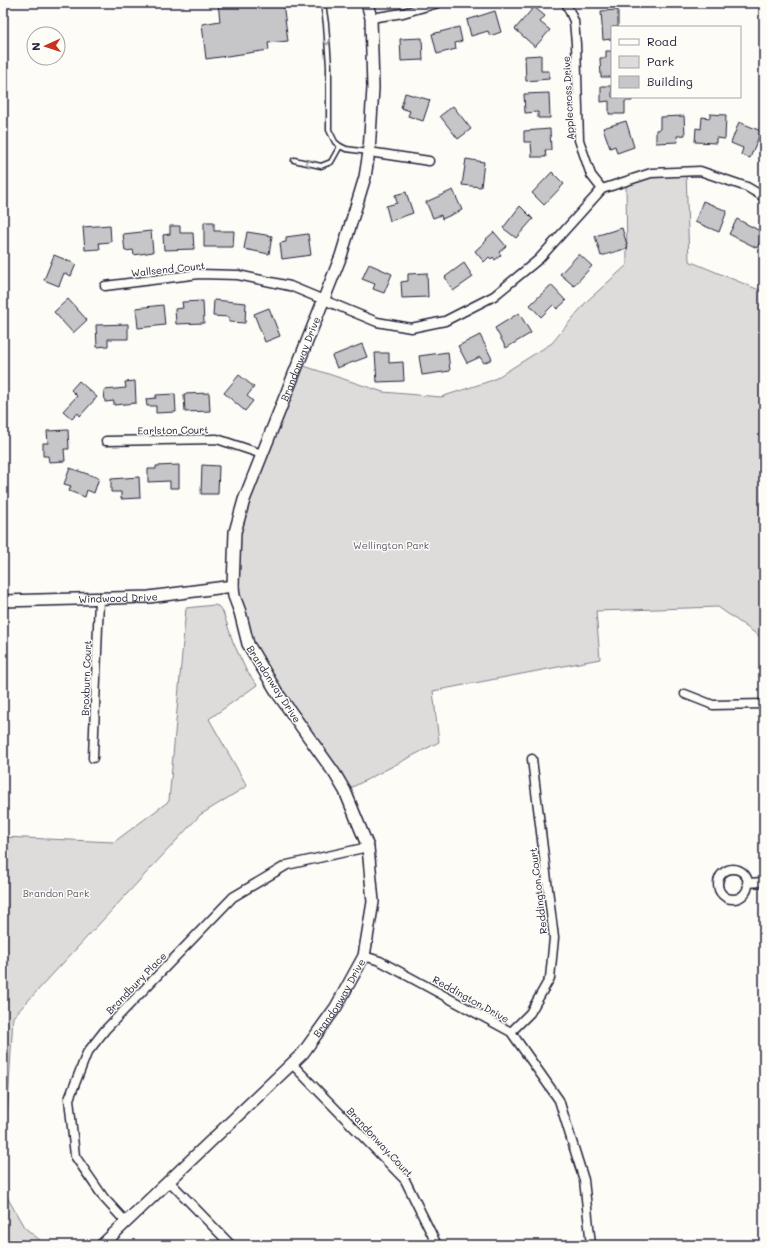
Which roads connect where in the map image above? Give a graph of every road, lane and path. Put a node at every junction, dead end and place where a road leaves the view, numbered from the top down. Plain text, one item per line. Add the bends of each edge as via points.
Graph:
1 (323, 3) edge
2 (367, 3) edge
3 (438, 3) edge
4 (566, 3) edge
5 (371, 18) junction
6 (340, 146) junction
7 (369, 152) junction
8 (294, 160) dead end
9 (429, 161) dead end
10 (602, 189) junction
11 (764, 197) edge
12 (106, 286) dead end
13 (324, 300) junction
14 (106, 441) dead end
15 (262, 454) junction
16 (233, 586) junction
17 (99, 599) junction
18 (3, 601) edge
19 (685, 694) dead end
20 (764, 704) edge
21 (94, 758) dead end
22 (532, 759) dead end
23 (368, 847) junction
24 (764, 882) edge
25 (748, 883) dead end
26 (364, 956) junction
27 (511, 1032) junction
28 (292, 1064) junction
29 (169, 1181) junction
30 (126, 1222) junction
31 (102, 1245) edge
32 (231, 1245) edge
33 (437, 1245) edge
34 (591, 1245) edge

1 -> 6 lane via 329,66 329,130
2 - 5 street, Brandonway Drive
3 - 5 street via 403,13
4 - 10 street, Applecross Drive via 574,21 579,140 591,175
5 - 7 street, Brandonway Drive via 373,88
6 - 7 lane
6 -> 8 lane via 331,162 321,166
7 - 9 street
7 - 13 street, Brandonway Drive via 365,177 342,256
10 - 11 street via 651,173 700,171 747,187
10 - 13 street, Wallsend Court via 538,259 494,296 445,321 411,328 377,322
12 - 13 street, Wallsend Court via 199,274 238,276 290,286
13 - 15 street, Brandonway Drive
14 - 15 street, Earlston Court via 217,439
15 - 16 street, Brandonway Drive via 235,532
16 - 17 street, Windwood Drive via 149,597
16 - 23 street, Brandonway Drive via 248,644 278,694 335,774 345,791
17 - 18 street, Windwood Drive
17 - 21 street, Broxburn Court
19 - 20 street via 713,705
22 - 27 street, Reddington Court via 554,938 550,978 530,1013
23 - 26 street, Brandonway Drive via 373,902
23 - 30 street, Brandbury Place via 287,865 233,897 87,1052 69,1099 75,1156 104,1198
24 - 25 street
26 - 27 street, Reddington Drive via 380,961
26 - 28 street, Brandonway Drive via 336,1007
27 - 34 street, Reddington Drive via 559,1100 584,1180
28 - 29 street, Brandonway Drive
28 - 33 street, Brandonway Court via 405,1180
29 - 30 street, Brandonway Drive
29 - 32 street
30 - 31 street, Brandonway Drive

